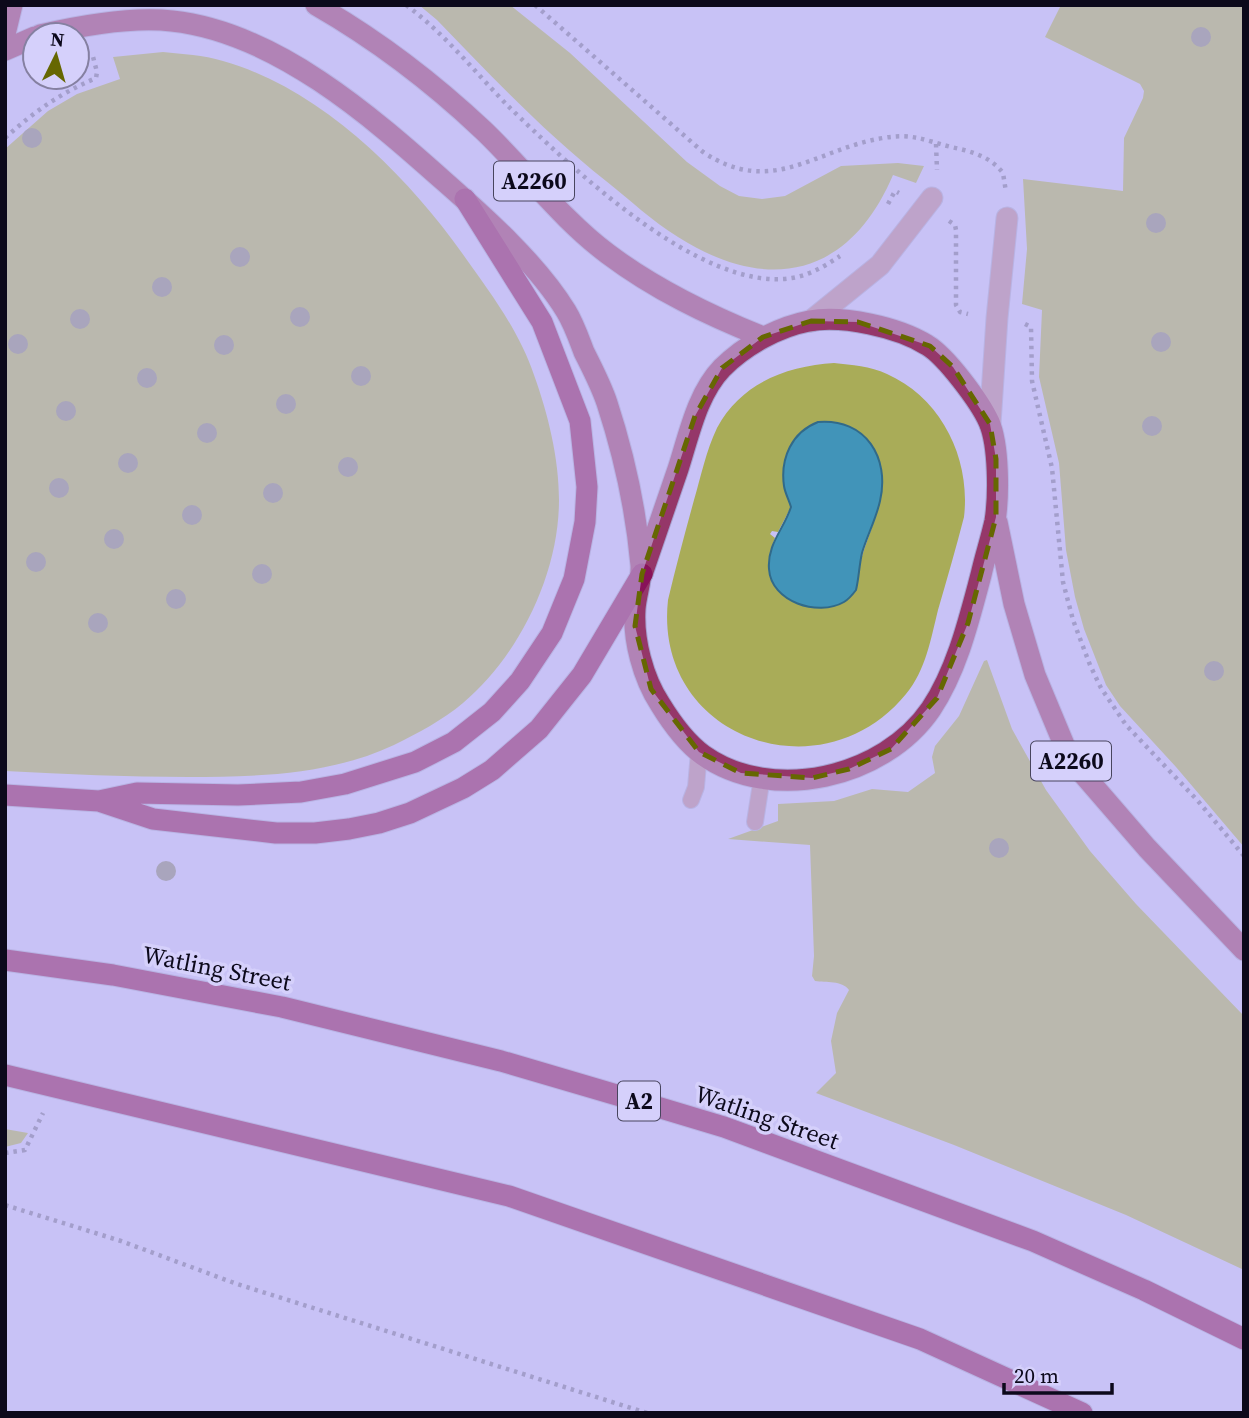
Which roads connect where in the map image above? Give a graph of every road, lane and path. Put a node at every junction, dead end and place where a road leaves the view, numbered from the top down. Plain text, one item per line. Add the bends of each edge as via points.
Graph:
1 (12, 5) edge
2 (316, 5) edge
3 (406, 5) edge
4 (535, 5) edge
5 (91, 26) edge
6 (5, 33) edge
7 (91, 49) edge
8 (91, 80) edge
9 (66, 91) edge
10 (5, 138) edge
11 (902, 194) dead end
12 (932, 198) dead end
13 (465, 199) junction
14 (884, 209) dead end
15 (1007, 218) joint
16 (945, 219) dead end
17 (843, 255) dead end
18 (970, 314) dead end
19 (811, 321) junction
20 (1025, 324) dead end
21 (763, 337) junction
22 (990, 424) junction
23 (996, 517) junction
24 (642, 573) junction
25 (699, 752) junction
26 (762, 777) junction
27 (5, 794) edge
28 (691, 800) dead end
29 (99, 801) junction
30 (755, 822) dead end
31 (1244, 856) edge
32 (1244, 950) edge
33 (5, 960) edge
34 (5, 1075) edge
35 (56, 1087) junction
36 (5, 1153) edge
37 (5, 1205) edge
38 (1244, 1339) edge
39 (647, 1413) edge
40 (1082, 1413) edge

1 - 6 main road
2 - 21 main road, A2260 via 361,31 482,128 606,252 678,299
3 - 17 path via 572,166 684,250 727,269 789,279
4 - 15 path via 703,152 733,168 783,170 884,137 922,137 972,152 998,167 1006,183
5 - 13 main road, A2260 via 169,20 242,39 310,74 386,130
7 - 8 path via 97,72
9 - 10 path
11 - 14 path via 895,191
12 - 19 street via 880,265
13 - 24 main road, A2260 via 520,253 566,312 606,400 632,498
13 - 29 highway via 542,322 580,421 587,487 585,522 574,579 552,633 520,681 492,712 454,742 415,762 301,792 137,793
15 - 22 street
16 - 18 path via 956,230 957,308
19 - 21 main road
19 - 22 main road via 858,322 900,332 930,346 953,367
20 - 31 path via 1031,327 1032,382 1052,468 1063,582 1090,665 1126,725
21 - 24 main road via 722,368 708,388
22 - 23 main road via 996,459
23 - 26 main road via 952,668 916,728 891,748 849,769 801,779
23 - 32 main road, A2260 via 1035,675 1070,759
24 - 25 main road via 635,618 645,672 661,706
24 - 29 highway via 582,675 539,729 482,776 410,813 349,829 276,833 153,819
25 - 26 main road via 726,768
25 - 28 lane
26 - 30 lane
27 - 29 highway
33 - 38 highway, Watling Street / A2 via 282,1007 501,1061 724,1127 1033,1241
34 - 35 highway
35 - 36 path via 25,1150
35 - 40 highway via 509,1195 920,1339
37 - 39 path via 237,1284

